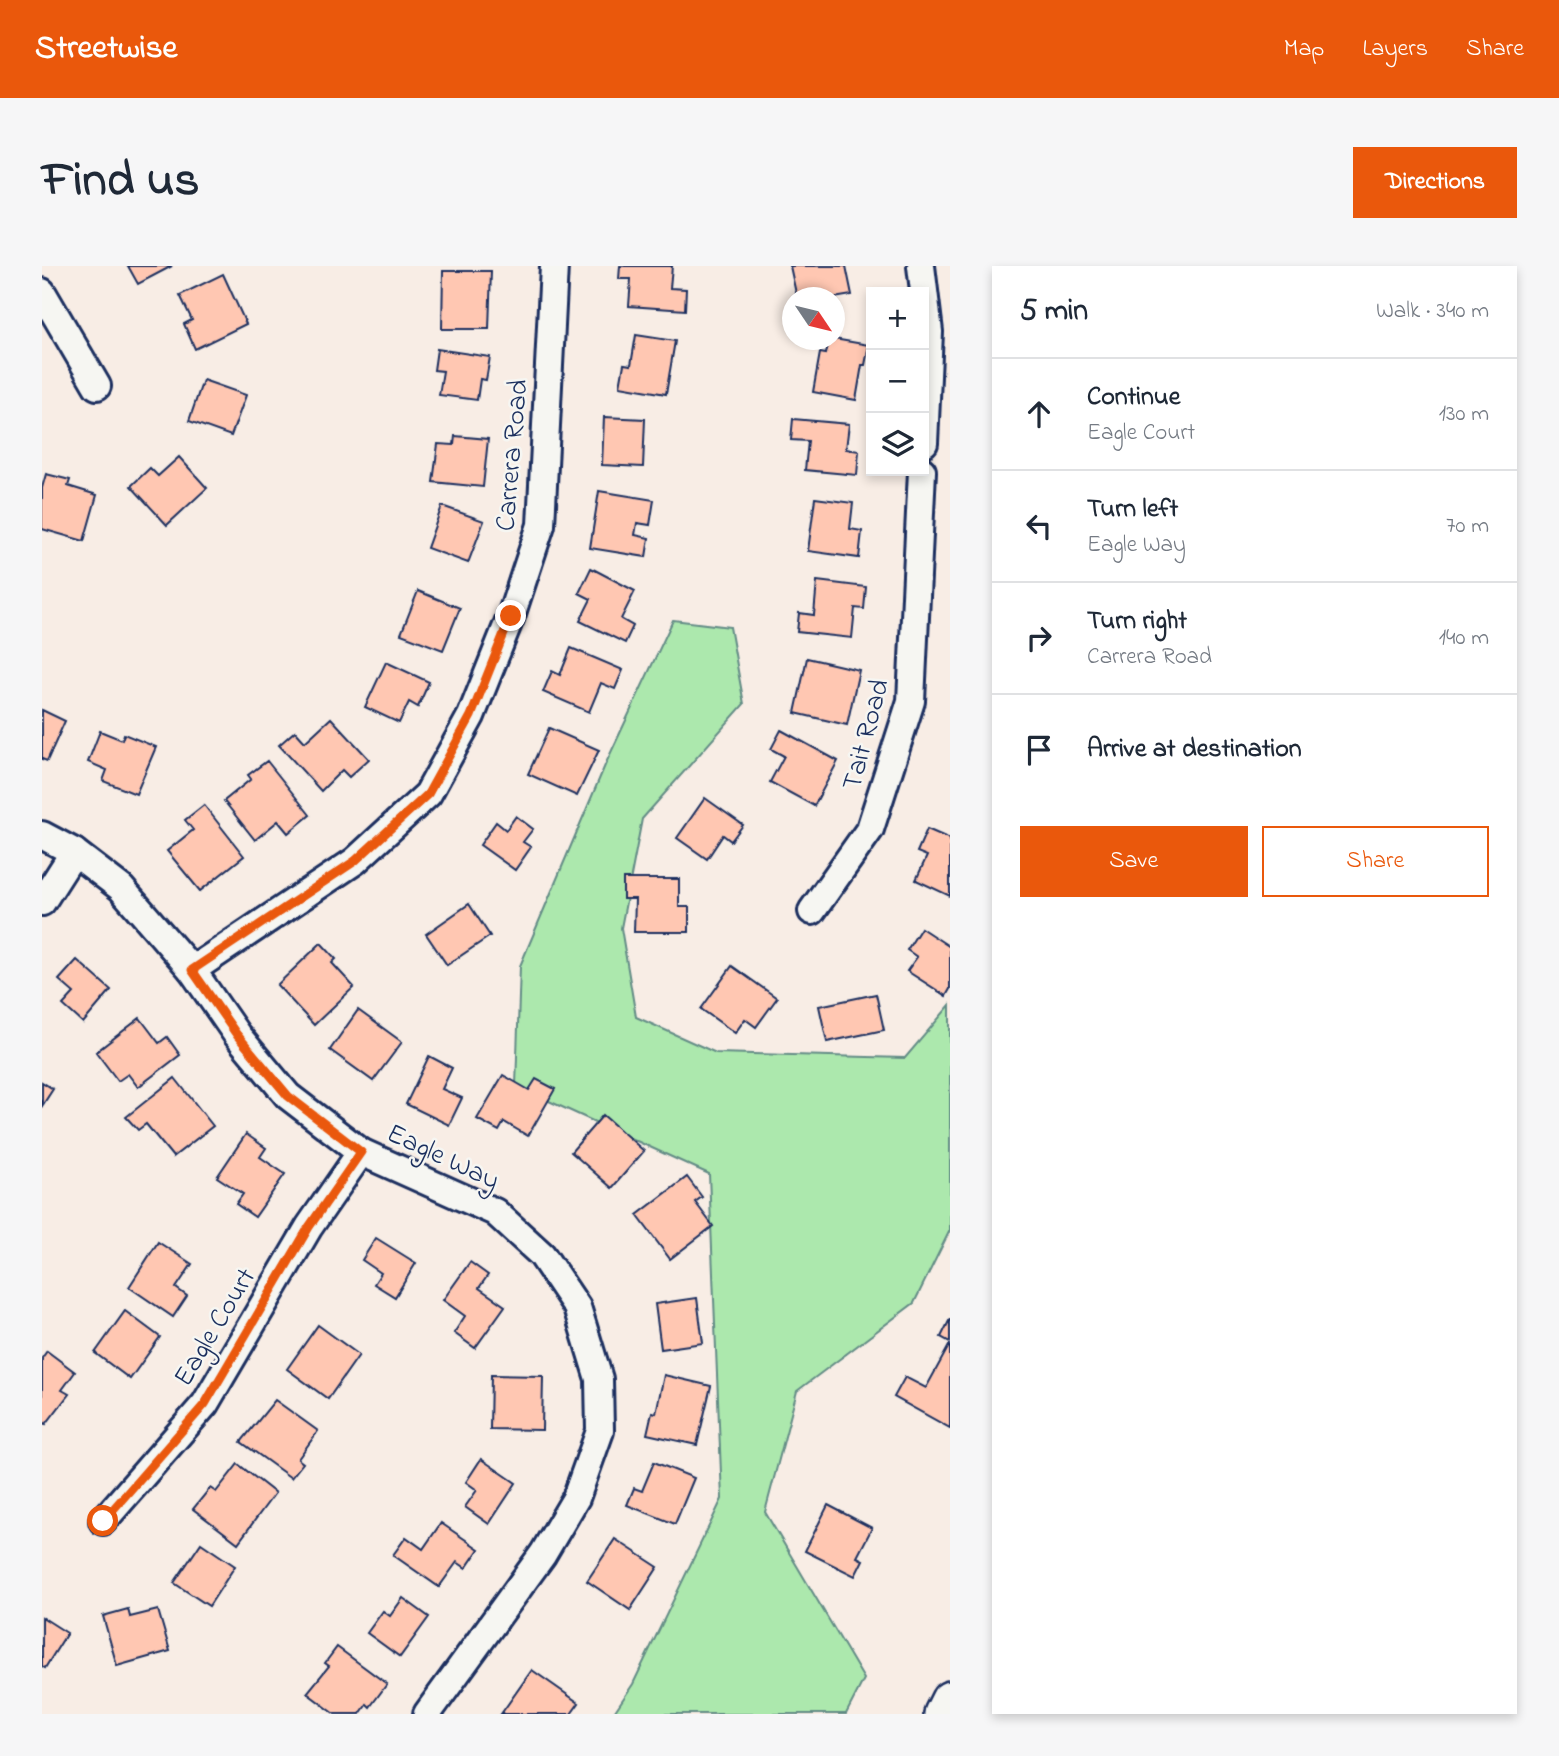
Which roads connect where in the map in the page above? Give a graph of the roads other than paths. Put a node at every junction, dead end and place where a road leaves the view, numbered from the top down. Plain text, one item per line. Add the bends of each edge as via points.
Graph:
1 (554, 266) edge
2 (921, 266) edge
3 (42, 292) edge
4 (97, 386) dead end
5 (925, 413) edge
6 (922, 476) edge
7 (42, 835) edge
8 (74, 852) junction
9 (42, 902) edge
10 (812, 911) dead end
11 (192, 970) junction
12 (361, 1152) junction
13 (103, 1521) dead end
14 (950, 1700) edge
15 (427, 1714) edge
16 (943, 1714) edge

1 - 11 street, Carrera Road via 541,525 471,716 428,794 355,861
2 - 5 street via 929,332
3 - 4 street
6 - 10 street, Tait Road via 911,701 870,829
7 - 8 street, Eagle Way
8 - 9 street
8 - 11 street, Eagle Way via 121,888
11 - 12 street, Eagle Way via 237,1035 288,1096
12 - 13 street, Eagle Court via 309,1227 205,1404
12 - 15 street, Eagle Way via 495,1212 542,1255 577,1307 599,1379 600,1431 576,1497 542,1554
14 - 16 street

